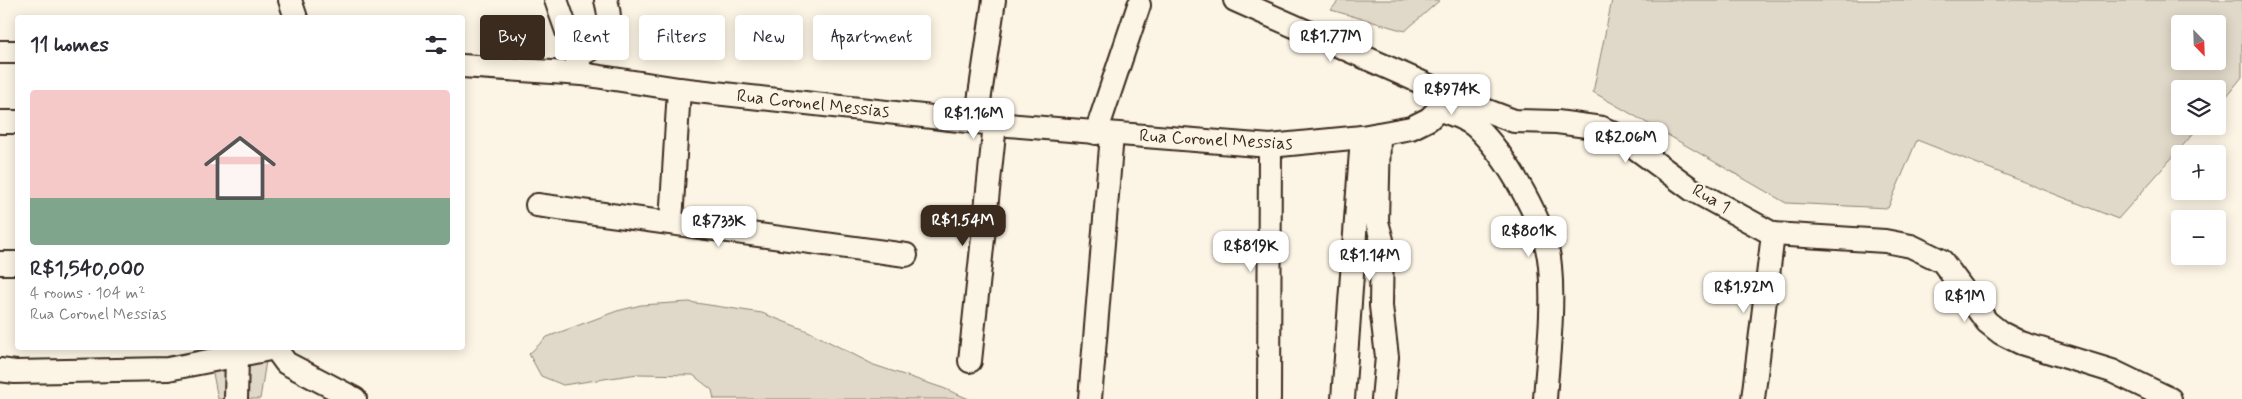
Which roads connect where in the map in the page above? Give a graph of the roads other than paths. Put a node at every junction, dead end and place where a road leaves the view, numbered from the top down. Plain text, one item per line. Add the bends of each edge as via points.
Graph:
1 (290, 0) edge
2 (556, 0) edge
3 (606, 0) edge
4 (994, 0) edge
5 (1236, 0) edge
6 (1139, 5) dead end
7 (295, 15) edge
8 (0, 52) edge
9 (15, 52) edge
10 (465, 66) edge
11 (579, 66) junction
12 (679, 89) junction
13 (1441, 100) junction
14 (0, 122) edge
15 (15, 122) edge
16 (986, 123) junction
17 (1104, 134) junction
18 (1371, 135) junction
19 (1270, 146) junction
20 (537, 205) dead end
21 (671, 222) junction
22 (1773, 234) junction
23 (906, 255) dead end
24 (0, 263) edge
25 (15, 263) edge
26 (266, 350) edge
27 (276, 350) edge
28 (237, 356) junction
29 (970, 361) dead end
30 (0, 370) edge
31 (236, 399) edge
32 (355, 399) edge
33 (1090, 399) edge
34 (1269, 399) edge
35 (1344, 399) edge
36 (1383, 399) edge
37 (1545, 399) edge
38 (1753, 399) edge
39 (2170, 399) edge

1 - 7 street
2 - 11 street
3 - 11 street via 611,17 603,40
4 - 16 street
5 - 13 street
6 - 17 street
8 - 9 street
10 - 11 street, Rua Coronel Messias
11 - 12 street, Rua Coronel Messias
12 - 16 street, Rua Coronel Messias
12 - 21 street
13 - 18 street, Rua Coronel Messias via 1429,119 1411,128
13 - 22 street, Rua 1 via 1514,120 1602,128 1619,136 1691,188
13 - 37 street via 1475,125 1502,157 1522,189 1541,231 1550,265 1551,322
14 - 15 street
16 - 17 street, Rua Coronel Messias
16 - 29 street
17 - 19 street, Rua Coronel Messias
17 - 33 street
18 - 19 street, Rua Coronel Messias
18 - 35 street
18 - 36 street via 1377,222 1382,240 1381,306 1387,357
19 - 34 street
20 - 21 street
21 - 23 street
22 - 38 street
22 - 39 street via 1885,241 1911,246 1942,261 1987,322 2001,334 2112,371
24 - 25 street
26 - 28 street
27 - 32 street via 286,363
28 - 30 street via 168,369
28 - 31 street

